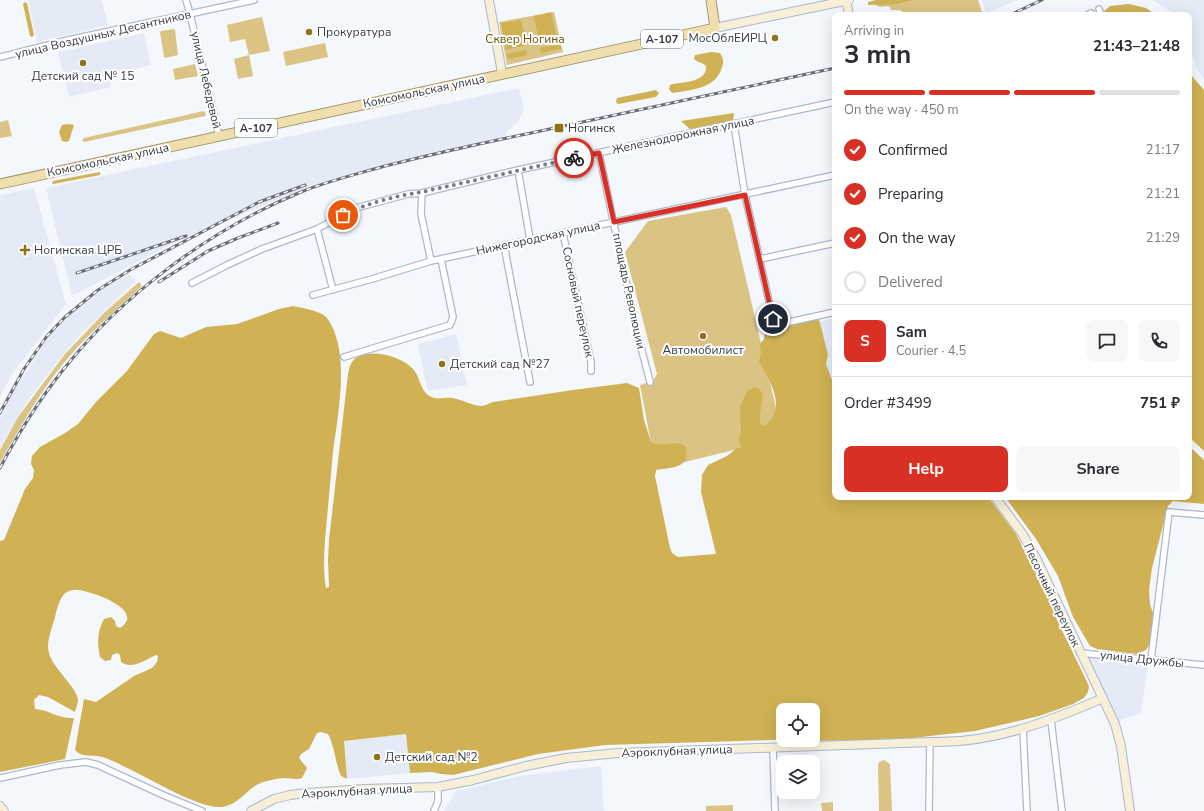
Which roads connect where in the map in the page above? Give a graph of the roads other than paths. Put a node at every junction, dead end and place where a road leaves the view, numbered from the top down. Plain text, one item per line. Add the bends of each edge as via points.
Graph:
1 (186, 0) edge
2 (254, 0) edge
3 (489, 0) edge
4 (711, 0) edge
5 (847, 0) edge
6 (849, 12) edge
7 (190, 14) junction
8 (715, 28) junction
9 (0, 57) edge
10 (502, 74) junction
11 (832, 103) edge
12 (734, 124) junction
13 (219, 136) junction
14 (599, 153) junction
15 (518, 170) junction
16 (832, 176) edge
17 (0, 184) edge
18 (422, 192) junction
19 (745, 195) junction
20 (614, 222) junction
21 (317, 229) junction
22 (563, 233) junction
23 (530, 239) junction
24 (832, 244) edge
25 (504, 245) junction
26 (441, 259) junction
27 (760, 259) junction
28 (431, 261) junction
29 (192, 283) dead end
30 (333, 290) junction
31 (313, 295) dead end
32 (832, 313) edge
33 (344, 357) dead end
34 (591, 371) dead end
35 (530, 382) dead end
36 (650, 382) dead end
37 (997, 500) edge
38 (1204, 515) edge
39 (1080, 653) junction
40 (1151, 660) junction
41 (1204, 665) edge
42 (1103, 698) junction
43 (1051, 720) junction
44 (1023, 729) junction
45 (930, 742) junction
46 (773, 748) junction
47 (0, 778) edge
48 (438, 787) junction
49 (0, 806) edge
50 (4, 811) edge
51 (202, 811) edge
52 (251, 811) edge
53 (434, 811) edge
54 (775, 811) edge
55 (929, 811) edge
56 (1027, 811) edge
57 (1062, 811) edge
58 (1130, 811) edge

1 - 7 street, улица Лебедевой
2 - 7 street, улица Воздушных Десантников
3 - 10 street
4 - 8 main road
5 - 6 street
5 - 8 street, Комсомольская улица
7 - 9 street, улица Воздушных Десантников
7 - 13 street, улица Лебедевой
8 - 10 main road, Комсомольская улица / А-107
10 - 13 main road, Комсомольская улица / А-107
11 - 12 street, Железнодорожная улица
12 - 14 street, Железнодорожная улица
12 - 19 street
13 - 17 main road, Комсомольская улица / А-107
14 - 15 street, Железнодорожная улица
14 - 20 street, площадь Революции
15 - 18 street, Железнодорожная улица
15 - 23 street
16 - 19 street, Нижегородская улица
18 - 21 street, Железнодорожная улица via 356,208
18 - 28 street via 421,214
19 - 20 street, Нижегородская улица
19 - 27 street
20 - 22 street, Нижегородская улица
20 - 36 street, площадь Революции
21 - 29 street, Железнодорожная улица via 262,249
21 - 30 street
22 - 23 street, Нижегородская улица
22 - 34 street, Сосновый переулок
23 - 25 street, Нижегородская улица
24 - 27 street
25 - 26 street, Нижегородская улица
25 - 35 street
26 - 28 street, Нижегородская улица
26 - 33 street via 452,322 448,326
27 - 32 street via 772,316 776,321 784,323
28 - 30 street, Нижегородская улица
30 - 31 street, Нижегородская улица
37 - 39 street, Песочный переулок via 1036,558
38 - 40 street via 1169,512
39 - 40 street, улица Дружбы
39 - 42 street, Песочный переулок
40 - 41 street, улица Дружбы
42 - 43 street, Аэроклубная улица
42 - 58 street, Песочный переулок via 1119,734
43 - 44 street, Аэроклубная улица
43 - 57 street
44 - 45 street, Аэроклубная улица via 971,741
44 - 56 street
45 - 46 street, Аэроклубная улица
45 - 55 street
46 - 48 street, Аэроклубная улица via 625,752 566,758
46 - 54 street
47 - 51 street via 86,762
48 - 52 street, Аэроклубная улица via 306,793 274,799
48 - 53 street via 438,801
49 - 50 street

